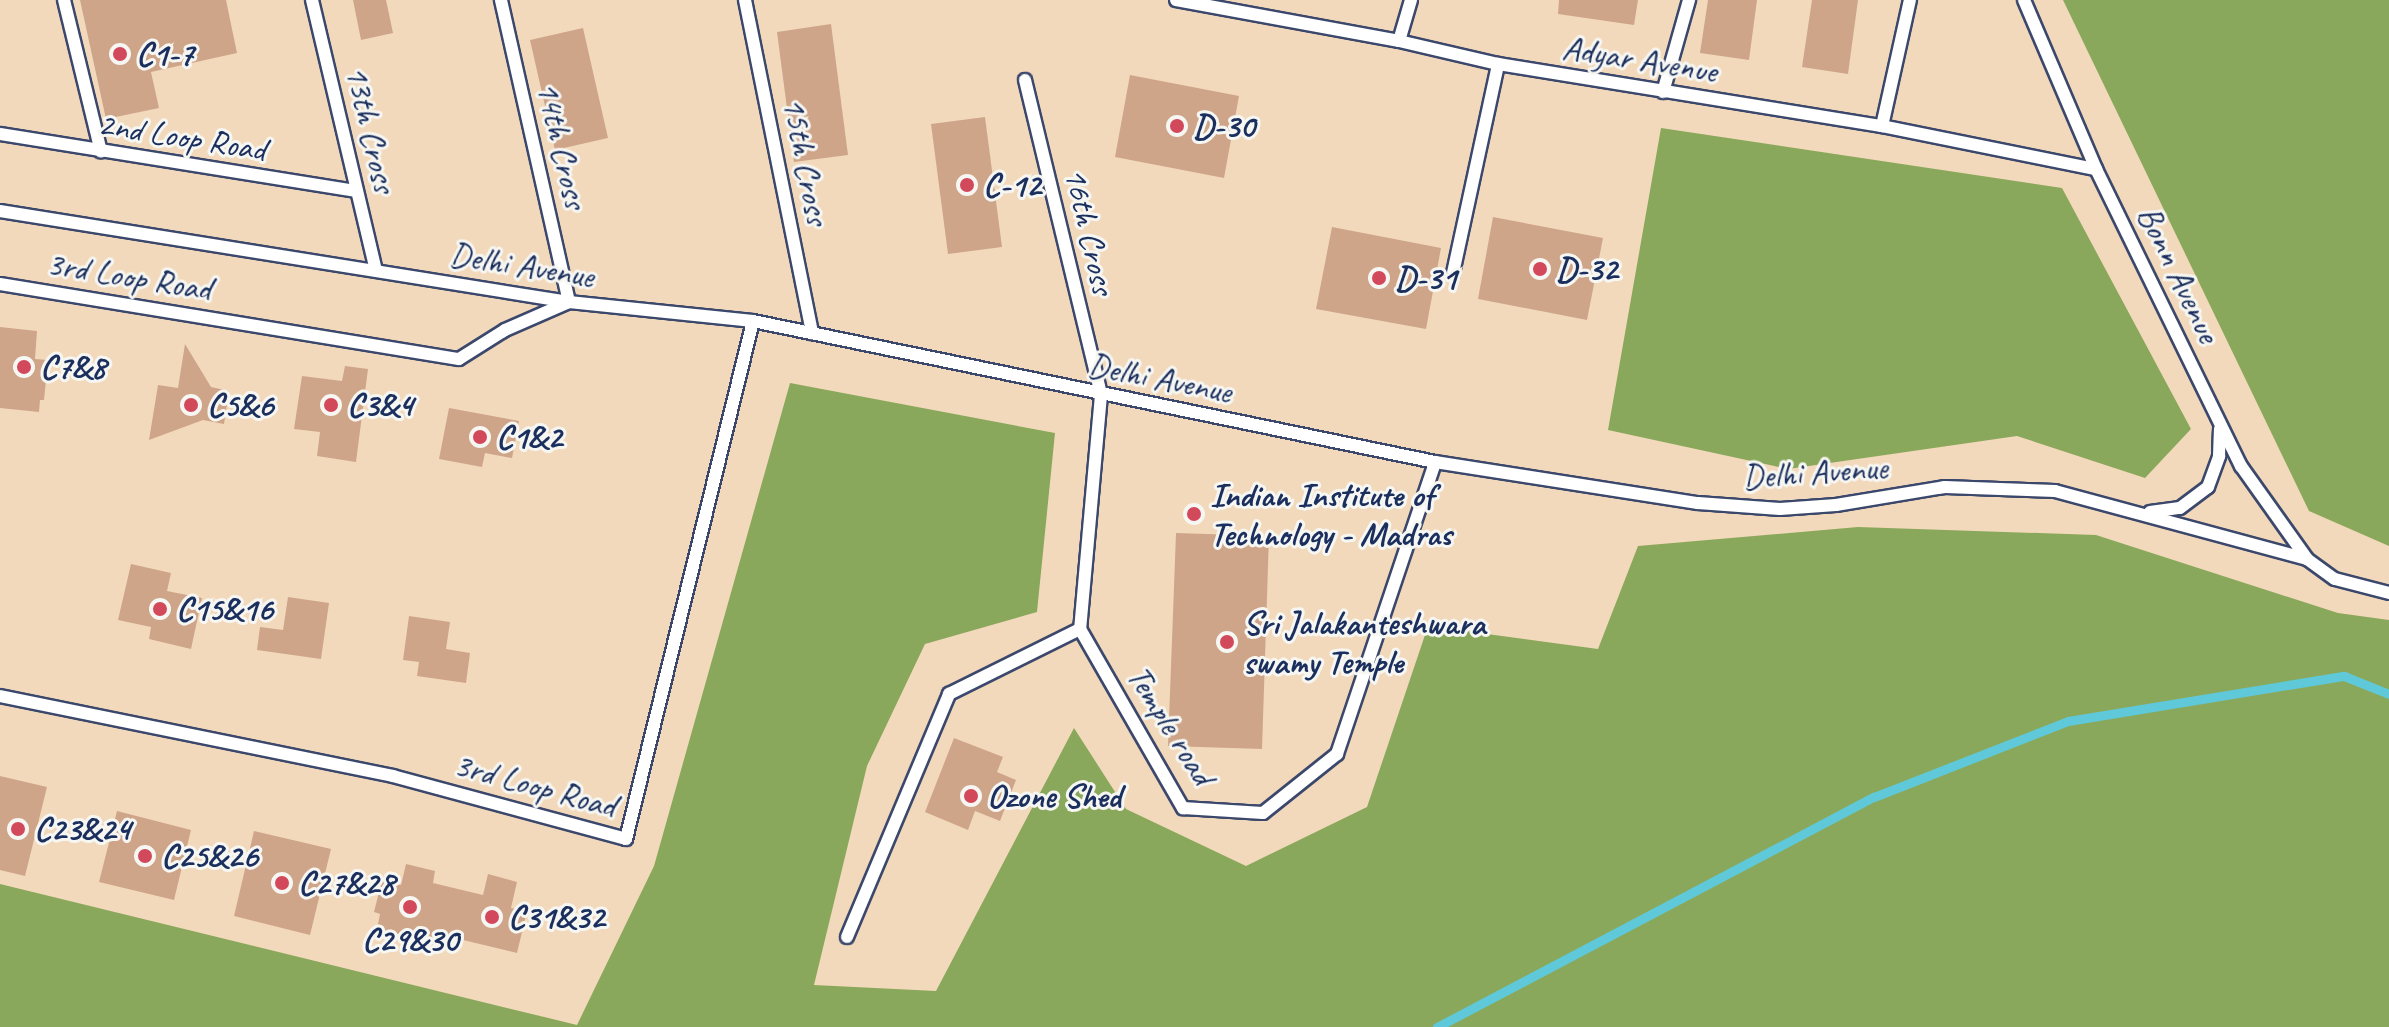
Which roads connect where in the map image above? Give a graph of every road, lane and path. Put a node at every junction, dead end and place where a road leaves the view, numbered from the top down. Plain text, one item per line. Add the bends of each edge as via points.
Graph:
1 (64, 0) edge
2 (312, 0) edge
3 (501, 0) edge
4 (745, 0) edge
5 (1176, 0) edge
6 (1411, 0) edge
7 (1689, 0) edge
8 (1910, 0) edge
9 (2024, 0) edge
10 (1399, 41) junction
11 (1498, 64) junction
12 (1025, 80) dead end
13 (1663, 92) junction
14 (1882, 126) junction
15 (0, 134) edge
16 (101, 152) junction
17 (2096, 169) junction
18 (355, 191) junction
19 (0, 211) edge
20 (376, 270) junction
21 (1453, 273) dead end
22 (0, 284) edge
23 (569, 302) junction
24 (753, 321) junction
25 (812, 333) junction
26 (1101, 395) junction
27 (2220, 422) junction
28 (1435, 462) junction
29 (2143, 513) junction
30 (2307, 559) junction
31 (2389, 593) edge
32 (1080, 629) junction
33 (0, 696) edge
34 (847, 937) dead end

1 - 16 lane
2 - 18 lane, 13th Cross
3 - 23 lane, 14th Cross
4 - 25 lane, 15th Cross
5 - 10 lane, Adyar Avenue
6 - 10 lane
7 - 13 lane
8 - 14 lane
9 - 17 lane, Bonn Avenue
10 - 11 lane, Adyar Avenue
11 - 13 lane, Adyar Avenue
11 - 21 lane
12 - 26 lane, 16th Cross
13 - 14 lane, Adyar Avenue
14 - 17 lane, Adyar Avenue
15 - 16 lane, 2nd Loop Road
16 - 18 lane, 2nd Loop Road
17 - 27 lane, Bonn Avenue
18 - 20 lane, 13th Cross
19 - 20 lane, Delhi Avenue
20 - 23 lane, Delhi Avenue
22 - 23 lane, 3rd Loop Road via 459,359 505,330
23 - 24 lane, Delhi Avenue
24 - 25 lane, Delhi Avenue
24 - 33 lane, 3rd Loop Road via 626,839 393,776
25 - 26 lane, Delhi Avenue
26 - 28 lane, Delhi Avenue
26 - 32 lane
27 - 29 lane via 2219,456 2208,487 2180,508
27 - 30 lane, Bonn Avenue via 2241,466
28 - 29 lane, Delhi Avenue via 1698,503 1780,509 1945,487 2055,491
28 - 32 lane, Temple road via 1337,754 1263,813 1183,808
29 - 30 lane, Delhi Avenue
30 - 31 lane via 2335,579
32 - 34 lane via 949,694

